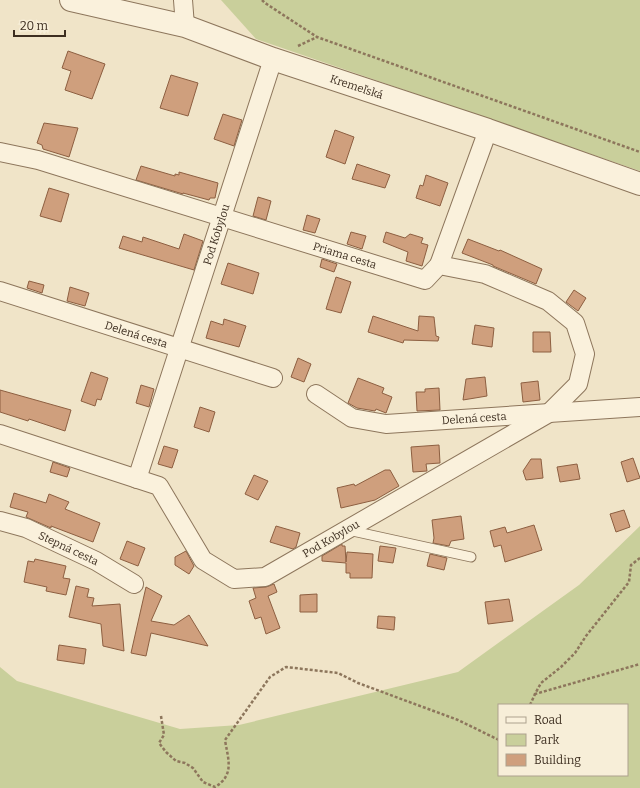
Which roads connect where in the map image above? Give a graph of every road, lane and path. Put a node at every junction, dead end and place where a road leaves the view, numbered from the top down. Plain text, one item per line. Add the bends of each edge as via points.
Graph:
1 (71, 0) edge
2 (182, 0) edge
3 (262, 0) edge
4 (185, 26) junction
5 (273, 59) junction
6 (488, 130) junction
7 (0, 152) edge
8 (640, 152) edge
9 (640, 184) edge
10 (222, 218) junction
11 (439, 265) junction
12 (0, 291) edge
13 (180, 348) junction
14 (273, 378) dead end
15 (316, 394) dead end
16 (640, 407) edge
17 (549, 413) junction
18 (0, 434) edge
19 (137, 479) junction
20 (0, 521) edge
21 (347, 530) junction
22 (471, 557) dead end
23 (640, 558) edge
24 (134, 584) dead end
25 (640, 664) edge
26 (535, 694) junction
27 (530, 704) edge
28 (161, 716) dead end
29 (498, 740) edge

1 - 4 street, Kremeľská
2 - 4 street
3 - 8 path via 317,37
4 - 5 street, Kremeľská
5 - 6 street, Kremeľská
5 - 10 street, Pod Kobylou
6 - 9 street, Kremeľská
6 - 11 street
7 - 10 street, Priama cesta via 38,160
10 - 11 street, Priama cesta via 425,280
10 - 13 street, Pod Kobylou
11 - 17 street via 485,274 548,301 576,323 585,354 578,384
12 - 13 street, Delená cesta
13 - 14 street, Delená cesta
13 - 19 street, Pod Kobylou
15 - 17 street, Delená cesta via 352,418 386,424
16 - 17 street, Delená cesta
17 - 21 street, Pod Kobylou
18 - 19 street, Pod Kobylou
19 - 21 street, Pod Kobylou via 158,486 203,560 234,579 265,577
20 - 24 street, Stepná cesta via 26,528 96,561
21 - 22 lane
23 - 26 path via 631,565 629,582 575,653 541,683
25 - 26 path
26 - 27 path
28 - 29 path via 164,735 159,743 176,761 193,768 203,782 215,787 222,782 230,768 225,740 270,677 286,667 338,673 358,683 458,720

